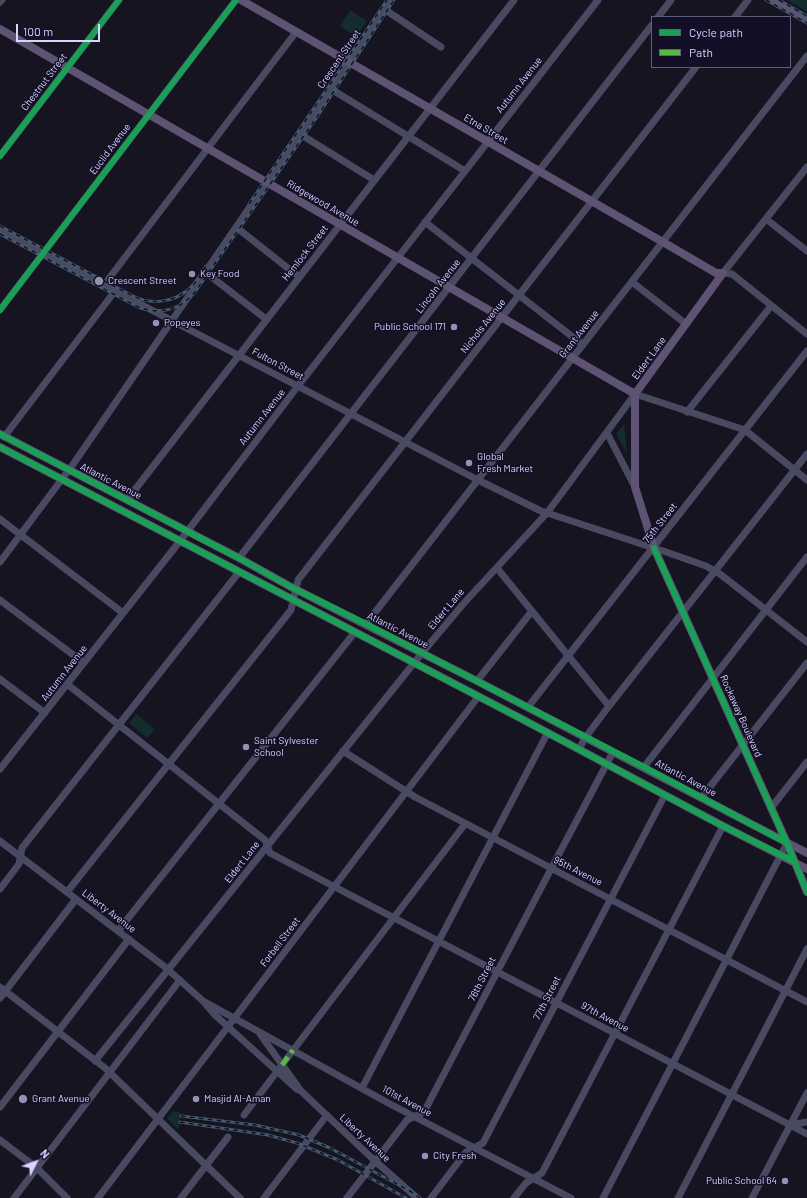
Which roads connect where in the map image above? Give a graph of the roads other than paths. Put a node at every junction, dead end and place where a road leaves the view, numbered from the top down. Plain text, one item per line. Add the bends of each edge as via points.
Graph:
1 (119, 0) edge
2 (236, 0) edge
3 (241, 0) edge
4 (389, 0) edge
5 (514, 0) edge
6 (598, 0) edge
7 (671, 0) edge
8 (748, 0) edge
9 (772, 0) edge
10 (384, 10) junction
11 (659, 16) edge
12 (736, 16) edge
13 (807, 20) edge
14 (651, 26) edge
15 (0, 29) edge
16 (296, 32) junction
17 (441, 47) dead end
18 (807, 56) edge
19 (349, 62) junction
20 (67, 68) junction
21 (695, 68) edge
22 (331, 89) junction
23 (430, 108) junction
24 (149, 115) junction
25 (300, 134) junction
26 (408, 136) junction
27 (488, 142) junction
28 (208, 148) junction
29 (0, 156) edge
30 (806, 170) edge
31 (465, 171) junction
32 (539, 171) junction
33 (374, 180) junction
34 (267, 182) junction
35 (592, 202) junction
36 (766, 219) junction
37 (425, 222) junction
38 (340, 224) junction
39 (236, 227) junction
40 (0, 231) edge
41 (663, 242) junction
42 (807, 251) edge
43 (43, 254) junction
44 (398, 258) junction
45 (472, 258) junction
46 (205, 272) junction
47 (723, 273) junction
48 (299, 277) junction
49 (632, 282) junction
50 (104, 285) junction
51 (449, 287) junction
52 (115, 291) junction
53 (519, 295) junction
54 (771, 306) junction
55 (0, 310) edge
56 (502, 317) junction
57 (266, 319) junction
58 (171, 320) junction
59 (686, 324) junction
60 (807, 334) edge
61 (583, 345) junction
62 (807, 351) edge
63 (238, 355) junction
64 (573, 358) junction
65 (298, 386) junction
66 (635, 394) junction
67 (687, 412) junction
68 (351, 414) junction
69 (745, 430) junction
70 (607, 433) junction
71 (2, 435) edge
72 (405, 442) junction
73 (0, 447) edge
74 (807, 454) edge
75 (794, 470) junction
76 (69, 471) junction
77 (62, 480) junction
78 (478, 480) junction
79 (807, 480) edge
80 (635, 487) junction
81 (126, 500) junction
82 (547, 513) junction
83 (0, 519) edge
84 (186, 531) junction
85 (20, 535) junction
86 (180, 542) junction
87 (654, 548) junction
88 (807, 557) edge
89 (239, 558) junction
90 (0, 562) edge
91 (497, 568) junction
92 (716, 571) junction
93 (239, 572) junction
94 (296, 590) junction
95 (0, 600) edge
96 (294, 601) junction
97 (766, 610) junction
98 (532, 611) junction
99 (684, 612) junction
100 (123, 613) junction
101 (366, 624) junction
102 (356, 632) junction
103 (807, 642) edge
104 (422, 653) junction
105 (568, 655) junction
106 (807, 662) edge
107 (84, 663) junction
108 (414, 663) junction
109 (713, 677) junction
110 (0, 679) edge
111 (477, 681) junction
112 (67, 684) junction
113 (478, 697) junction
114 (609, 706) junction
115 (528, 707) junction
116 (45, 714) junction
117 (119, 725) junction
118 (547, 734) junction
119 (586, 738) junction
120 (743, 744) junction
121 (579, 750) junction
122 (343, 751) junction
123 (613, 752) junction
124 (807, 762) edge
125 (2, 764) edge
126 (169, 764) junction
127 (606, 764) junction
128 (644, 767) junction
129 (406, 792) junction
130 (665, 795) junction
131 (702, 797) junction
132 (219, 804) junction
133 (771, 808) junction
134 (465, 824) junction
135 (723, 826) junction
136 (492, 838) junction
137 (0, 841) edge
138 (787, 843) junction
139 (267, 846) junction
140 (807, 853) edge
141 (781, 855) junction
142 (20, 856) junction
143 (795, 862) junction
144 (551, 868) junction
145 (807, 868) edge
146 (334, 888) junction
147 (0, 889) edge
148 (67, 892) junction
149 (807, 892) edge
150 (76, 899) junction
151 (610, 899) junction
152 (394, 919) junction
153 (668, 930) junction
154 (118, 931) junction
155 (129, 939) junction
156 (438, 942) junction
157 (807, 949) edge
158 (727, 960) junction
159 (169, 970) junction
160 (497, 972) junction
161 (180, 980) junction
162 (2, 989) edge
163 (786, 991) junction
164 (0, 998) edge
165 (203, 1001) junction
166 (807, 1002) edge
167 (556, 1003) junction
168 (234, 1019) junction
169 (229, 1026) junction
170 (256, 1030) junction
171 (58, 1032) junction
172 (614, 1033) junction
173 (293, 1050) junction
174 (95, 1061) junction
175 (673, 1064) junction
176 (282, 1065) junction
177 (277, 1071) junction
178 (109, 1073) junction
179 (362, 1088) junction
180 (302, 1091) junction
181 (807, 1093) edge
182 (732, 1094) junction
183 (0, 1107) edge
184 (244, 1115) dead end
185 (327, 1115) junction
186 (415, 1117) junction
187 (157, 1120) junction
188 (807, 1122) edge
189 (790, 1125) junction
190 (807, 1134) edge
191 (228, 1137) dead end
192 (0, 1140) edge
193 (475, 1148) junction
194 (375, 1161) junction
195 (206, 1166) junction
196 (37, 1168) junction
197 (534, 1178) junction
198 (14, 1198) edge
199 (67, 1198) edge
200 (98, 1198) edge
201 (181, 1198) edge
202 (240, 1198) edge
203 (264, 1198) edge
204 (347, 1198) edge
205 (417, 1198) edge
206 (432, 1198) edge
207 (514, 1198) edge
208 (571, 1198) edge
209 (603, 1198) edge
210 (678, 1198) edge
211 (752, 1198) edge

1 - 20 street, Chestnut Street
2 - 24 street, Euclid Avenue
3 - 16 main road, Etna Street
4 - 10 street, Crescent Street
5 - 23 street, Hemlock Street
6 - 27 street, Autumn Avenue
7 - 11 street
8 - 12 street
9 - 13 main road
10 - 17 street
10 - 19 street, Crescent Street
14 - 32 street, Lincoln Avenue
15 - 20 main road, Ridgewood Avenue
16 - 19 main road, Etna Street
16 - 28 street
18 - 41 street, Grant Avenue
19 - 22 street, Crescent Street
19 - 23 main road, Etna Street
20 - 24 main road, Ridgewood Avenue
20 - 29 street, Chestnut Street
21 - 35 street, Nichols Avenue
22 - 25 street, Crescent Street
22 - 26 street
23 - 26 street, Hemlock Street
23 - 27 main road, Etna Street
24 - 28 main road, Ridgewood Avenue
24 - 43 street, Euclid Avenue
25 - 33 street
25 - 34 street, Crescent Street
26 - 31 street
26 - 33 street, Hemlock Street
27 - 31 street, Autumn Avenue
27 - 32 main road, Etna Street
28 - 34 main road, Ridgewood Avenue
28 - 50 street
30 - 36 street, Eldert Lane
31 - 37 street, Autumn Avenue
32 - 35 main road, Etna Street
32 - 45 street, Lincoln Avenue
33 - 38 street, Hemlock Street
34 - 38 main road, Ridgewood Avenue
34 - 39 street, Crescent Street
35 - 41 main road, Etna Street
35 - 53 street, Nichols Avenue
36 - 42 street
36 - 47 street, Eldert Lane
37 - 44 street, Autumn Avenue
37 - 45 street
38 - 44 main road, Ridgewood Avenue
38 - 48 street, Hemlock Street
39 - 46 street, Crescent Street
39 - 48 street
40 - 43 street, Fulton Street
41 - 47 main road, Etna Street via 716,272
41 - 49 street, Grant Avenue
43 - 50 street, Fulton Street
43 - 55 street, Euclid Avenue
44 - 51 main road, Ridgewood Avenue
44 - 65 street, Autumn Avenue
45 - 51 street, Lincoln Avenue
45 - 53 street
46 - 57 street
46 - 58 street, Crescent Street
47 - 54 street via 732,274
47 - 59 main road, Eldert Lane
48 - 57 street, Hemlock Street
49 - 59 street
49 - 61 street, Grant Avenue
50 - 52 street, Fulton Street
51 - 56 main road, Ridgewood Avenue
51 - 68 street, Lincoln Avenue
52 - 58 street, Fulton Street
52 - 71 street
53 - 56 street, Nichols Avenue
53 - 61 street
54 - 60 street
54 - 67 street
56 - 64 main road, Ridgewood Avenue
56 - 72 street, Nichols Avenue
57 - 63 street, Hemlock Street
58 - 63 street, Fulton Street
58 - 76 street, Crescent Street
59 - 66 main road, Eldert Lane
61 - 64 street, Grant Avenue
62 - 69 street, 75th Street
63 - 65 street, Fulton Street
63 - 81 street, Hemlock Street
64 - 66 main road, Ridgewood Avenue
64 - 78 street, Grant Avenue
65 - 68 street, Fulton Street
65 - 84 street, Autumn Avenue
66 - 67 street
66 - 70 street, Eldert Lane
66 - 80 main road, Rockaway Boulevard
67 - 69 street
68 - 72 street, Fulton Street
68 - 89 street, Lincoln Avenue
69 - 75 street
69 - 87 street, 75th Street
70 - 80 street, Rockaway Boulevard
70 - 82 street, Eldert Lane
71 - 76 main road, Atlantic Avenue
72 - 78 street, Fulton Street
72 - 94 street, Nichols Avenue via 298,580
73 - 77 main road
74 - 75 street
75 - 79 street
75 - 92 street
76 - 77 street, Crescent Street
76 - 81 main road, Atlantic Avenue
77 - 85 street, Crescent Street
77 - 86 main road
78 - 82 street, Fulton Street
78 - 101 street, Grant Avenue
80 - 87 main road, Rockaway Boulevard
81 - 84 main road, Atlantic Avenue
82 - 87 street, Fulton Street
82 - 91 street, Eldert Lane
83 - 85 street
84 - 86 street, Autumn Avenue
84 - 89 main road, Atlantic Avenue
85 - 90 street, Crescent Street
85 - 100 street
86 - 93 main road
86 - 100 street, Autumn Avenue
87 - 92 street, Fulton Street
87 - 99 main road, Rockaway Boulevard
87 - 105 street, 75th Street
88 - 97 street
89 - 94 main road, Atlantic Avenue
91 - 98 street
91 - 104 street, Eldert Lane
92 - 97 street, Fulton Street
92 - 99 street
93 - 96 main road
93 - 117 street
94 - 96 street, Nichols Avenue
94 - 101 main road, Atlantic Avenue
95 - 107 street
96 - 102 main road
96 - 126 street, Nichols Avenue via 291,610
97 - 103 street, Fulton Street
97 - 109 street
98 - 105 street
98 - 111 street
99 - 109 main road, Rockaway Boulevard
99 - 114 street
100 - 107 street, Autumn Avenue
101 - 104 main road, Atlantic Avenue
102 - 108 main road
102 - 132 street
104 - 108 street, Eldert Lane
104 - 111 main road, Atlantic Avenue
105 - 114 street
105 - 115 street, 75th Street
106 - 120 street
107 - 112 street, Autumn Avenue
108 - 113 main road
108 - 122 street, Eldert Lane
109 - 120 main road, Rockaway Boulevard
109 - 128 street
110 - 116 street
111 - 115 main road, Atlantic Avenue
112 - 116 street, Autumn Avenue
112 - 117 street, 97th Avenue
113 - 118 main road
113 - 129 street, Forbell Street
114 - 119 street
115 - 119 main road, Atlantic Avenue
116 - 125 street, Autumn Avenue
117 - 126 street, 97th Avenue
117 - 142 street via 22,848
118 - 121 main road
118 - 136 street
119 - 121 street
119 - 123 main road, Atlantic Avenue
120 - 131 street
120 - 133 main road, Rockaway Boulevard
121 - 127 main road
122 - 129 street, 95th Avenue
122 - 139 street, Eldert Lane
123 - 127 street, 76th Street
123 - 128 main road, Atlantic Avenue
124 - 133 street
126 - 132 street, 97th Avenue
126 - 148 street, Nichols Avenue
127 - 130 main road
127 - 144 street, 76th Street
128 - 131 main road, Atlantic Avenue
129 - 134 street, 95th Avenue
129 - 146 street, Forbell Street
130 - 135 main road
130 - 151 street, 77th Street
131 - 138 main road, Atlantic Avenue
132 - 139 street, 97th Avenue via 265,840
132 - 154 street
133 - 138 main road, Rockaway Boulevard
134 - 136 street, 95th Avenue
134 - 152 street
135 - 141 main road
135 - 153 street
136 - 144 street, 95th Avenue
136 - 156 street
137 - 142 street, Liberty Avenue
138 - 140 main road, Atlantic Avenue
138 - 141 street
138 - 143 main road, Rockaway Boulevard
139 - 146 street, 97th Avenue via 270,853
139 - 159 street, Eldert Lane
141 - 143 main road
141 - 158 street
142 - 147 street via 19,864
142 - 148 street, Liberty Avenue
143 - 145 main road
143 - 149 main road, Rockaway Boulevard
144 - 151 street, 95th Avenue
144 - 160 street, 76th Street
146 - 152 street, 97th Avenue
146 - 168 street, Forbell Street
148 - 150 street, Liberty Avenue
150 - 154 street, Liberty Avenue
150 - 162 street
151 - 153 street, 95th Avenue
151 - 167 street, 77th Street
152 - 156 street, 97th Avenue
152 - 173 street
153 - 158 street, 95th Avenue
153 - 172 street
154 - 155 street, Liberty Avenue
155 - 159 street, Liberty Avenue
155 - 171 street
156 - 160 street, 97th Avenue
156 - 179 street
157 - 163 street
158 - 163 street, 95th Avenue
158 - 175 street
159 - 161 street, Liberty Avenue
159 - 174 street, Eldert Lane
160 - 167 street, 97th Avenue
160 - 186 street, 76th Street via 424,1112
161 - 165 street, Liberty Avenue
161 - 178 street
162 - 164 street
162 - 171 street
163 - 166 street, 95th Avenue
163 - 182 street
165 - 168 street, Liberty Avenue
165 - 169 street, Liberty Avenue
167 - 172 street, 97th Avenue
167 - 193 street, 77th Street via 483,1143
168 - 169 street, Forbell Street
168 - 170 street, 101st Avenue
169 - 177 street, Liberty Avenue
169 - 187 street, Forbell Street
170 - 173 street, 101st Avenue
170 - 176 street, Liberty Avenue
171 - 174 street
171 - 183 street
172 - 175 street, 97th Avenue
172 - 197 street via 542,1173
173 - 176 street
173 - 179 street, 101st Avenue
174 - 178 street
175 - 182 street, 97th Avenue
175 - 209 street
176 - 177 street
176 - 180 street, Liberty Avenue
177 - 180 street, Liberty Avenue
177 - 184 street
178 - 187 street
178 - 196 street
179 - 186 street, 101st Avenue
180 - 185 street, Liberty Avenue
181 - 189 street
182 - 189 street, 97th Avenue
182 - 210 street
185 - 194 street, Liberty Avenue
185 - 203 street
186 - 193 street, 101st Avenue
186 - 194 street, 76th Street via 407,1120
187 - 195 street
187 - 200 street, Forbell Street
188 - 189 street
189 - 190 street, 97th Avenue
189 - 211 street
191 - 195 street
192 - 196 street
193 - 197 street, 101st Avenue
193 - 206 street, 77th Street via 466,1152
194 - 204 street, 76th Street
194 - 205 street, Liberty Avenue
195 - 201 street
195 - 202 street
196 - 198 street
196 - 199 street
197 - 207 street via 526,1183
197 - 208 street, 101st Avenue

